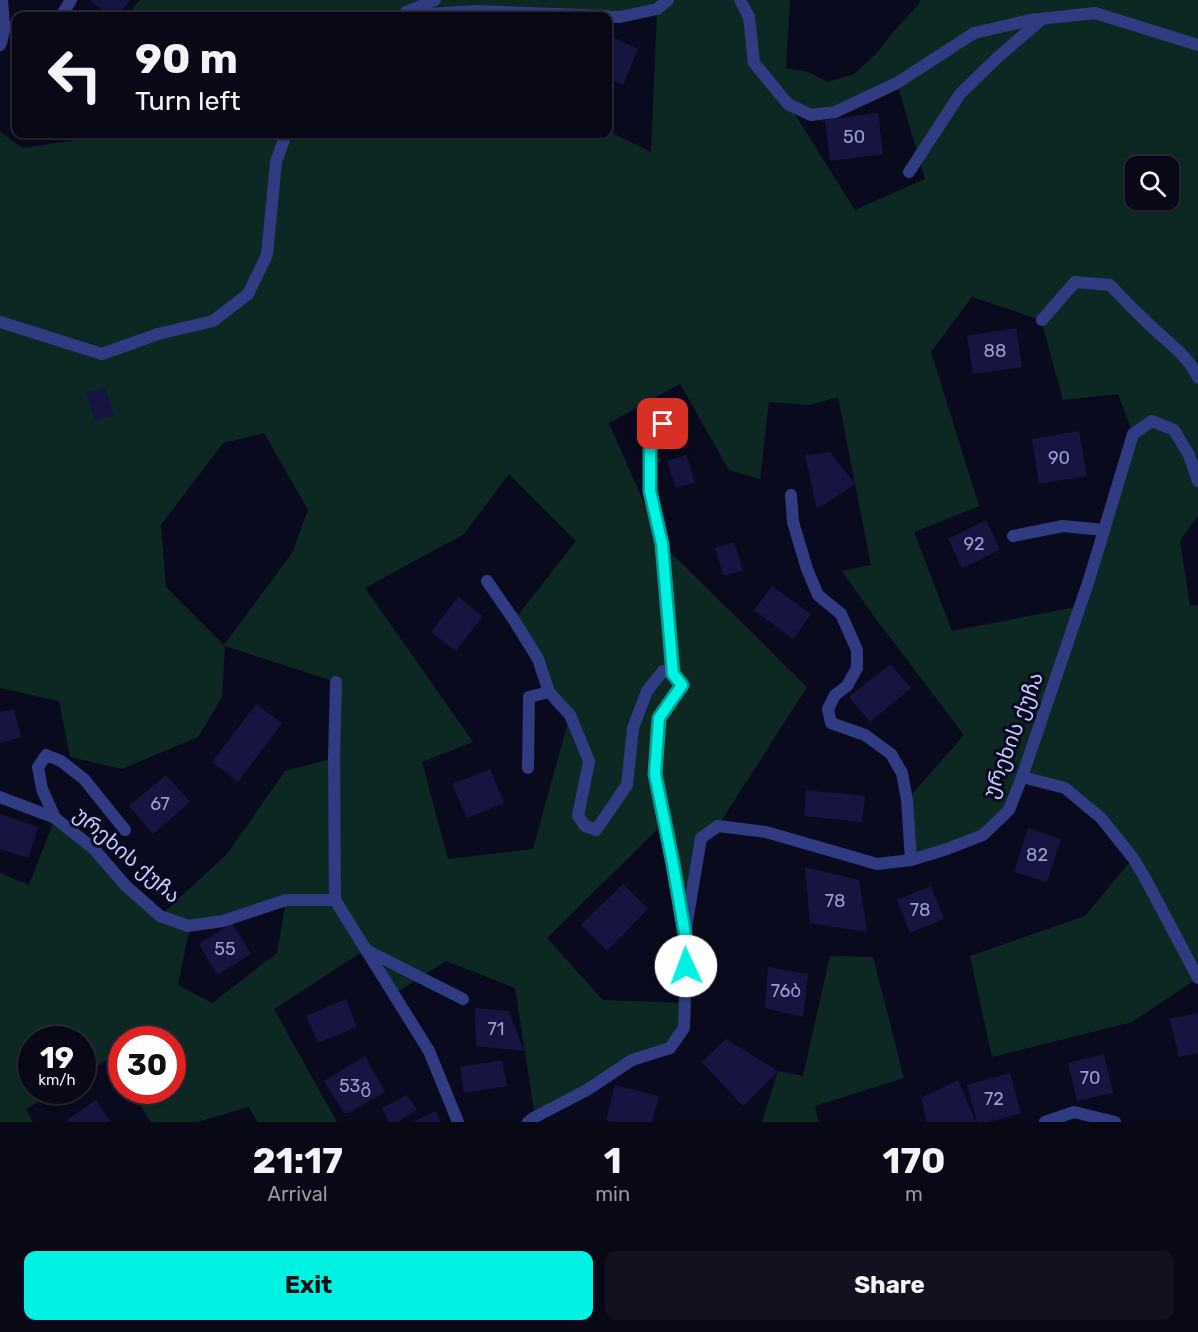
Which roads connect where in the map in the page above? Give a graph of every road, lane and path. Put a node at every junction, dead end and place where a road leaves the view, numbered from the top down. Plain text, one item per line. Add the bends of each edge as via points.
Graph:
1 (2, 0) edge
2 (435, 0) edge
3 (668, 0) edge
4 (740, 0) edge
5 (406, 12) edge
6 (459, 12) edge
7 (501, 12) edge
8 (612, 16) edge
9 (1042, 19) junction
10 (4, 26) junction
11 (12, 28) edge
12 (0, 45) edge
13 (1198, 45) edge
14 (285, 138) edge
15 (909, 172) dead end
16 (1041, 320) dead end
17 (0, 322) edge
18 (1198, 378) edge
19 (663, 424) dead end
20 (1198, 481) edge
21 (791, 495) dead end
22 (1104, 530) junction
23 (1013, 536) dead end
24 (487, 581) dead end
25 (673, 674) junction
26 (336, 682) dead end
27 (549, 692) junction
28 (528, 768) dead end
29 (1022, 777) junction
30 (0, 797) edge
31 (55, 818) junction
32 (125, 831) dead end
33 (911, 860) junction
34 (335, 900) junction
35 (685, 934) junction
36 (366, 950) junction
37 (1198, 978) edge
38 (462, 999) dead end
39 (458, 1122) edge
40 (528, 1122) edge
41 (1046, 1122) edge
42 (1115, 1122) edge

1 - 10 street
2 - 5 street
3 - 8 street via 657,9
4 - 9 street via 749,17 754,63 788,104 811,114 835,111 897,83 974,33
6 - 7 street
9 - 13 street via 1095,12
9 - 15 street via 960,94
10 - 11 street
10 - 12 street
14 - 17 street via 276,162 267,255 248,294 213,321 102,354
16 - 18 street via 1075,282 1110,285 1183,355
19 - 25 street via 650,450 650,491 662,544
20 - 22 street, ურეხის ქუჩა via 1174,430 1152,422 1133,434
21 - 33 street via 792,522 818,595 841,614 857,650 857,668 828,709 831,723 866,735 891,754 902,773
22 - 23 street via 1063,526
22 - 29 street, ურეხის ქუჩა
24 - 27 street via 538,659
25 - 27 street via 663,671 647,691 633,728 627,785 596,830 585,826 578,816 589,761 570,715
25 - 35 street, ურეხის ქუჩა via 682,685 659,718 655,774
26 - 34 street
27 - 28 street via 529,697
29 - 33 street, ურეხის ქუჩა via 1009,810 983,835
29 - 37 street via 1065,788 1101,818 1133,858
30 - 31 street, ურეხის ქუჩა
31 - 32 street via 42,789 38,767 46,755 84,779
31 - 34 street, ურეხის ქუჩა via 94,849 159,916 188,926 223,921 286,900
33 - 35 street, ურეხის ქუჩა via 877,864 766,832 718,826 700,838
34 - 36 street
35 - 40 street, ურეხის ქუჩა via 684,1028 670,1048 632,1060
36 - 38 street
36 - 39 street via 429,1051
41 - 42 street via 1074,1112

